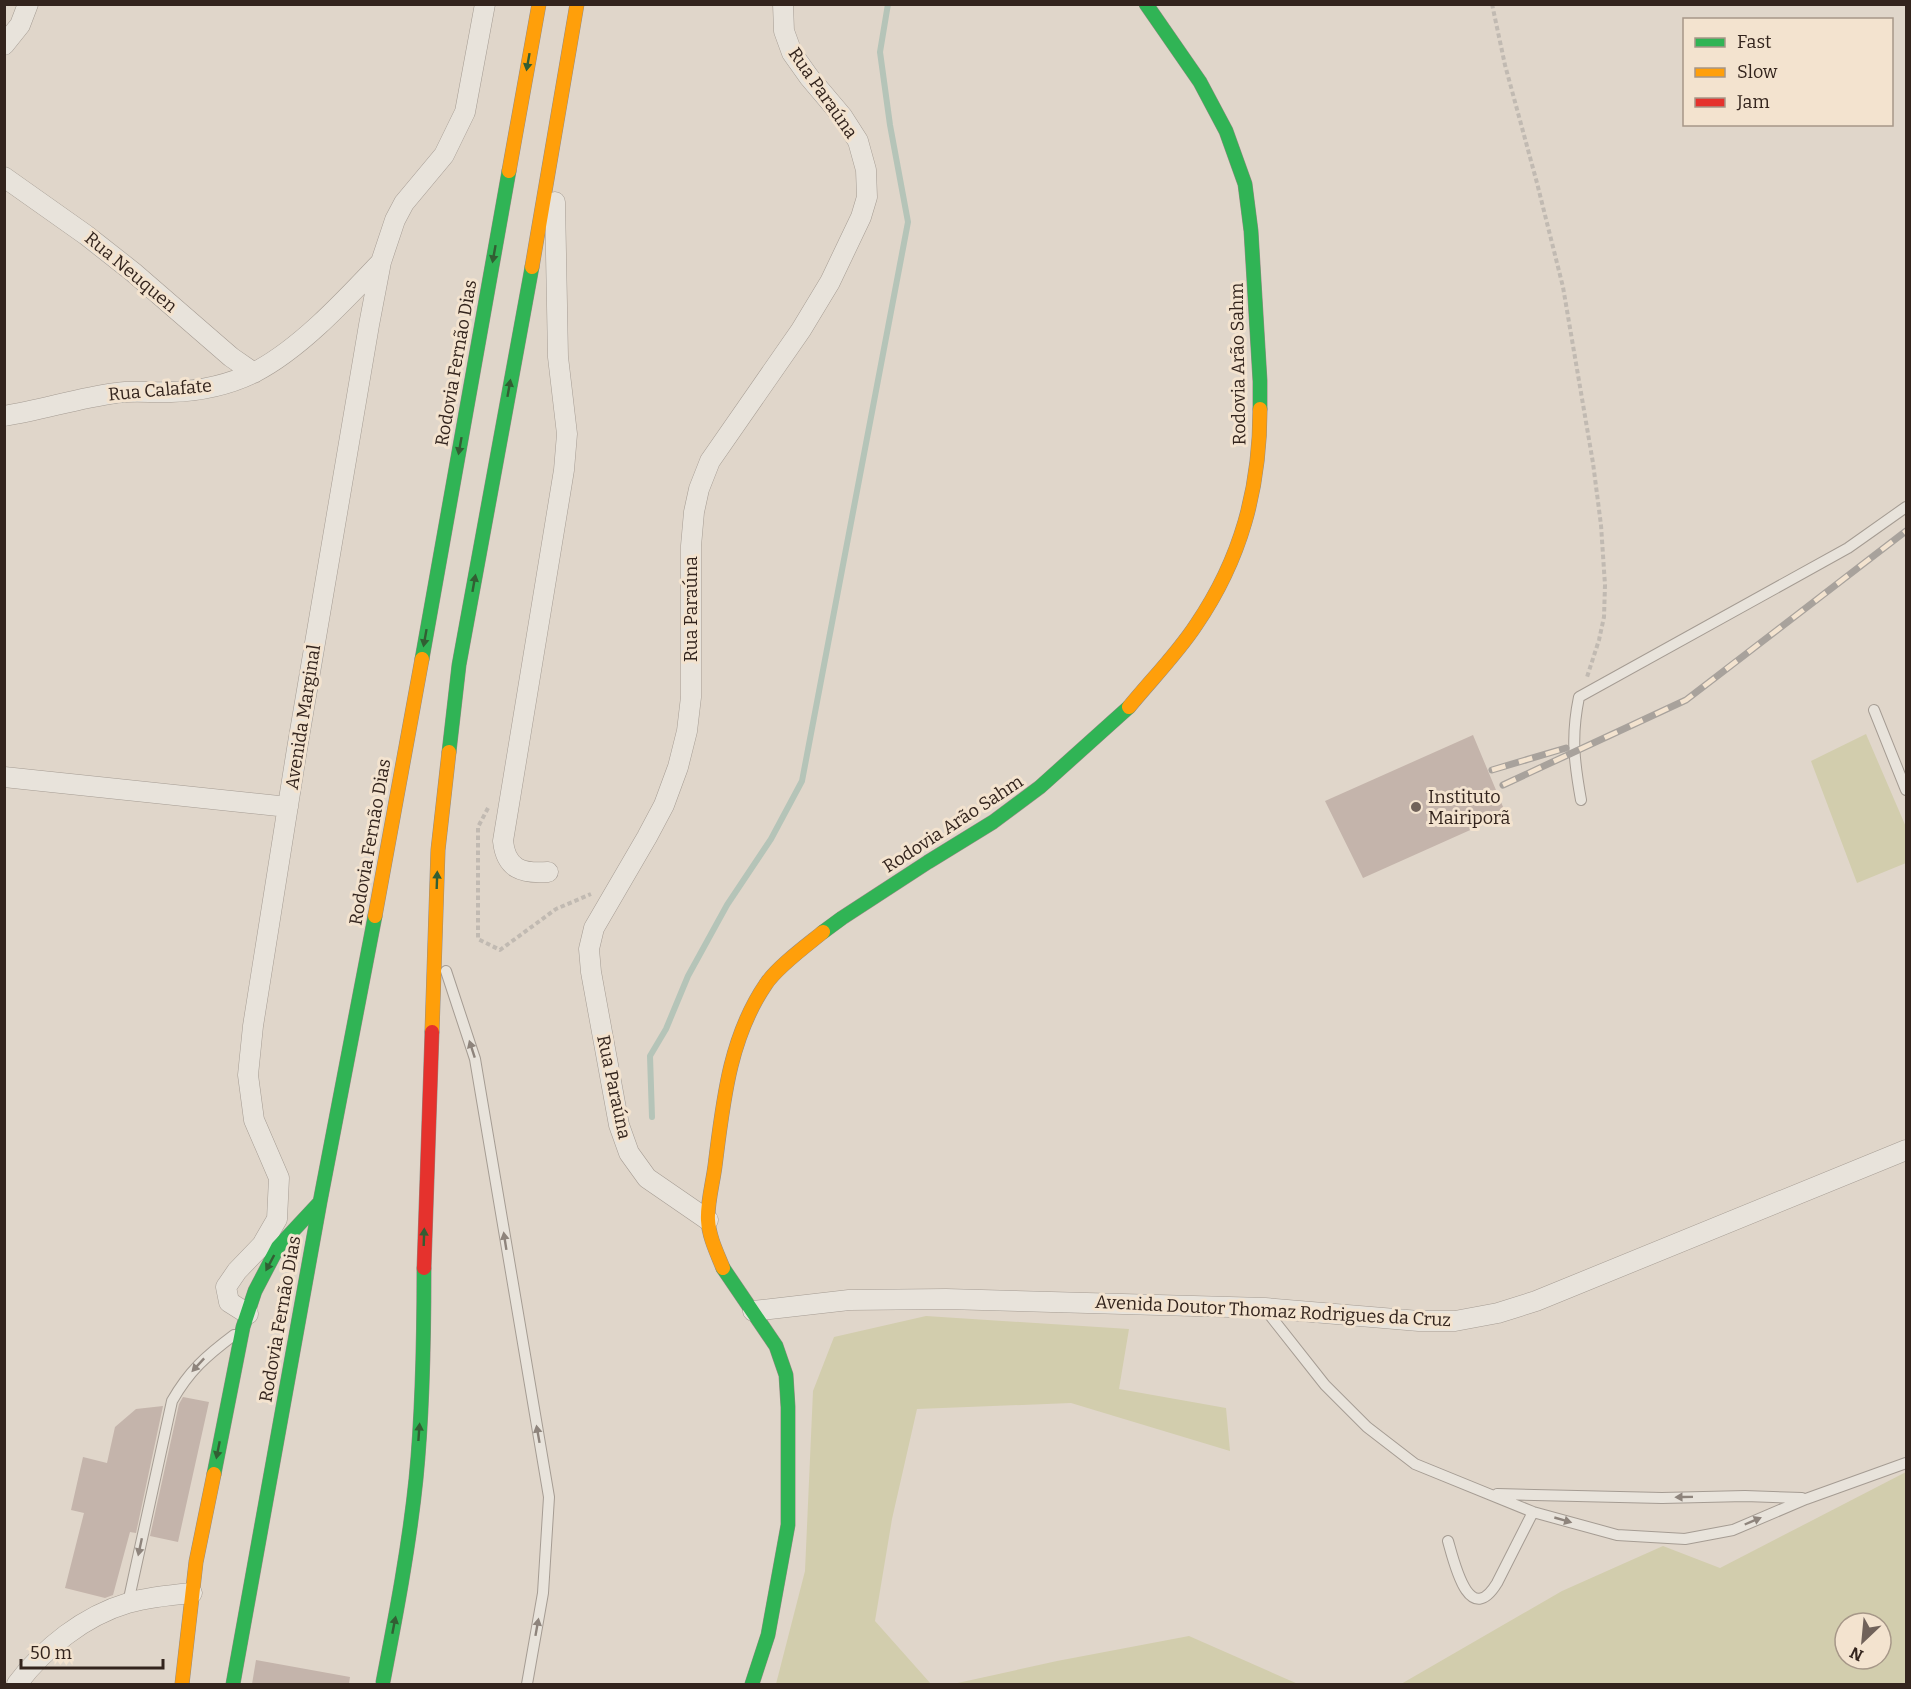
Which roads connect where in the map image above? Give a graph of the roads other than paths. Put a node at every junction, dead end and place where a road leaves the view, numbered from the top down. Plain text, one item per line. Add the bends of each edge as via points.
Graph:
1 (28, 4) edge
2 (485, 4) edge
3 (539, 4) edge
4 (578, 4) edge
5 (783, 4) edge
6 (1146, 4) edge
7 (4, 45) edge
8 (554, 145) junction
9 (4, 177) edge
10 (381, 262) junction
11 (254, 373) junction
12 (4, 416) edge
13 (1906, 507) edge
14 (1874, 710) dead end
15 (4, 777) edge
16 (1906, 790) edge
17 (1581, 800) dead end
18 (288, 807) junction
19 (548, 872) dead end
20 (436, 939) junction
21 (1906, 1150) edge
22 (320, 1202) junction
23 (708, 1220) junction
24 (1265, 1308) junction
25 (753, 1311) junction
26 (245, 1321) junction
27 (1906, 1463) edge
28 (1488, 1494) junction
29 (1806, 1499) junction
30 (1533, 1512) junction
31 (1448, 1541) dead end
32 (192, 1593) junction
33 (128, 1603) junction
34 (383, 1682) dead end
35 (17, 1684) edge
36 (182, 1684) edge
37 (233, 1684) edge
38 (527, 1684) edge
39 (752, 1684) edge

1 - 7 street via 20,25
2 - 10 street, Avenida Marginal via 465,112 444,155 400,211
3 -> 22 main road, Rodovia Fernão Dias
4 - 8 main road
5 - 23 street, Rua Paraúna via 784,31 792,53 858,141 866,170 867,197 830,282 710,461 699,489 692,546 691,697 687,731 664,805 594,928 589,949 619,1125 629,1153 647,1178
6 - 23 main road, Rodovia Arão Sahm via 1200,82 1226,131 1245,184 1258,330 1260,436 1254,490 1242,536 1221,584 1195,627 1126,710 1041,788 842,918 768,982 748,1014 735,1047 723,1100
8 - 19 street via 558,357 567,435 503,841 504,853 516,868
20 -> 8 main road via 438,850 459,665
9 - 11 street, Rua Neuquen via 86,235
10 - 11 street, Rua Calafate via 343,303 282,356
10 - 18 street, Avenida Marginal
11 - 12 street, Rua Calafate via 204,388 119,392
13 - 17 lane via 1848,548 1579,697 1573,742
14 - 16 lane
15 - 18 street
18 - 26 street, Avenida Marginal via 248,1075 254,1120 279,1178 277,1220 262,1245 226,1287 229,1302
34 -> 20 main road via 416,1479 424,1352
38 -> 20 lane via 543,1593 549,1497 475,1059
21 - 24 street, Avenida Doutor Thomaz Rodrigues da Cruz via 1498,1313 1455,1321 1419,1321
22 -> 26 main road via 278,1247 255,1291
22 - 37 main road, Rodovia Fernão Dias
23 - 25 main road, Rodovia Arão Sahm via 726,1274
24 - 25 street, Avenida Doutor Thomaz Rodrigues da Cruz via 946,1299 849,1300
24 - 28 lane via 1325,1385 1367,1427 1415,1464
25 - 39 main road, Rodovia Arão Sahm via 776,1346 786,1374 789,1407 788,1525 768,1635
26 -> 32 main road
26 -> 33 lane via 185,1379 172,1401
27 - 29 lane
29 -> 28 lane
28 - 30 lane
30 -> 29 lane via 1617,1535 1685,1539 1733,1530
30 - 31 lane via 1497,1583 1485,1598 1478,1599 1463,1586
32 - 33 street
32 - 36 main road
33 - 35 street via 86,1621 57,1642

